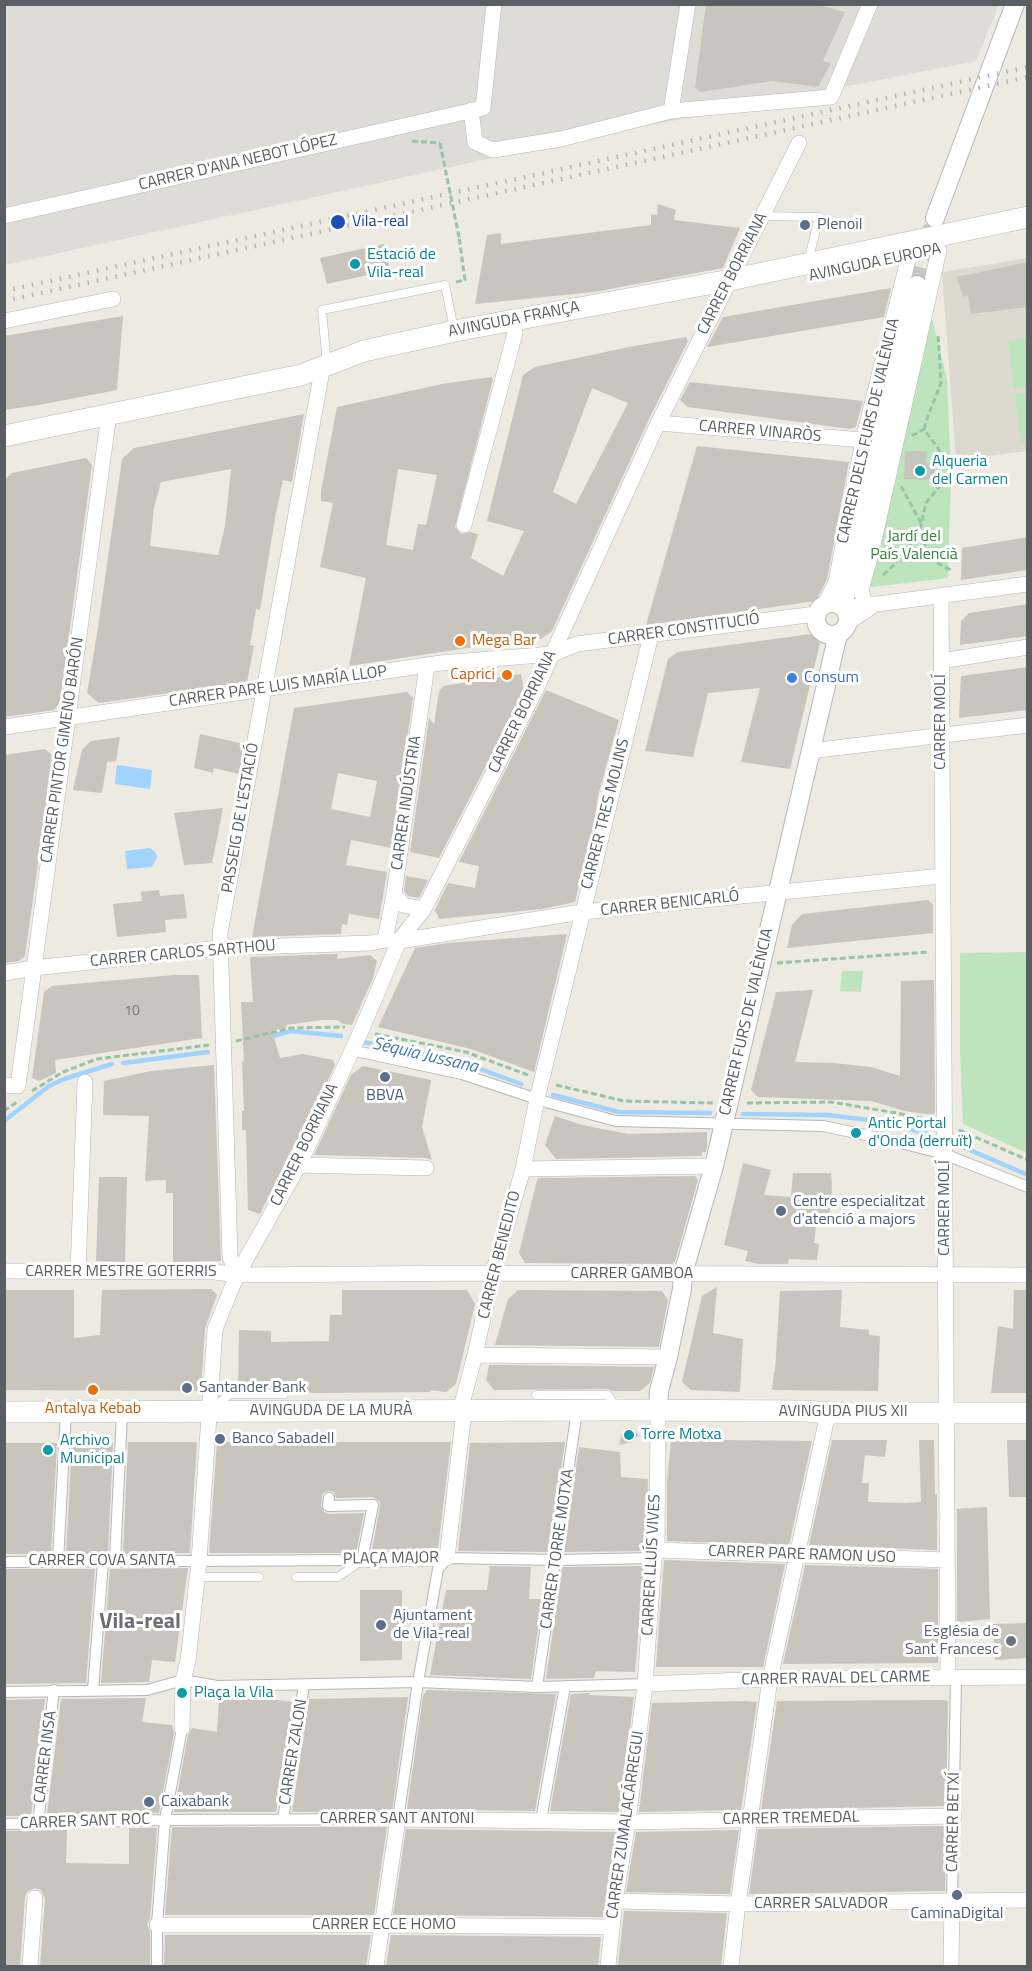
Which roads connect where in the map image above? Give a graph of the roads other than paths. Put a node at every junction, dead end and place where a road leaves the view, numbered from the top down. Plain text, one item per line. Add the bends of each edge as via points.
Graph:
1 (494, 4) edge
2 (688, 4) edge
3 (870, 4) edge
4 (1015, 4) edge
5 (477, 109) junction
6 (671, 111) junction
7 (799, 143) dead end
8 (4, 216) edge
9 (762, 216) junction
10 (1028, 217) edge
11 (935, 218) tunnel mouth
12 (1028, 232) edge
13 (939, 250) junction
14 (909, 256) junction
15 (808, 264) junction
16 (917, 285) tunnel mouth
17 (726, 287) junction
18 (113, 299) dead end
19 (4, 321) edge
20 (455, 331) junction
21 (515, 333) junction
22 (315, 372) junction
23 (109, 414) junction
24 (658, 423) junction
25 (4, 436) edge
26 (863, 440) junction
27 (464, 525) dead end
28 (871, 554) junction
29 (851, 576) junction
30 (1028, 584) edge
31 (941, 596) junction
32 (871, 604) junction
33 (836, 614) junction
34 (651, 635) junction
35 (1028, 647) edge
36 (553, 654) junction
37 (941, 661) junction
38 (427, 666) junction
39 (264, 689) junction
40 (68, 718) junction
41 (1028, 725) edge
42 (4, 727) edge
43 (942, 735) junction
44 (810, 751) junction
45 (942, 876) junction
46 (777, 893) junction
47 (394, 894) junction
48 (424, 909) junction
49 (582, 912) junction
50 (392, 941) junction
51 (220, 948) junction
52 (34, 968) junction
53 (4, 973) edge
54 (351, 1050) junction
55 (85, 1082) dead end
56 (16, 1092) edge
57 (537, 1099) junction
58 (723, 1124) junction
59 (944, 1154) junction
60 (299, 1165) junction
61 (714, 1166) junction
62 (426, 1168) dead end
63 (523, 1169) junction
64 (1028, 1187) edge
65 (4, 1271) edge
66 (78, 1272) junction
67 (493, 1273) junction
68 (683, 1274) junction
69 (237, 1275) junction
70 (945, 1275) junction
71 (1028, 1275) edge
72 (476, 1355) junction
73 (668, 1357) junction
74 (284, 1394) dead end
75 (536, 1395) dead end
76 (577, 1410) junction
77 (619, 1410) junction
78 (66, 1411) junction
79 (209, 1411) junction
80 (462, 1411) junction
81 (658, 1411) junction
82 (4, 1412) edge
83 (946, 1412) junction
84 (122, 1413) junction
85 (828, 1413) junction
86 (1028, 1413) edge
87 (329, 1498) dead end
88 (655, 1554) junction
89 (799, 1556) junction
90 (447, 1558) junction
91 (115, 1560) junction
92 (362, 1560) junction
93 (557, 1560) junction
94 (947, 1560) junction
95 (58, 1561) junction
96 (199, 1561) junction
97 (4, 1562) edge
98 (103, 1562) junction
99 (196, 1577) junction
100 (259, 1577) dead end
101 (296, 1577) dead end
102 (952, 1677) junction
103 (1028, 1677) edge
104 (770, 1679) junction
105 (183, 1680) junction
106 (418, 1682) junction
107 (645, 1684) junction
108 (304, 1685) junction
109 (565, 1686) junction
110 (537, 1687) junction
111 (54, 1690) junction
112 (93, 1690) junction
113 (4, 1692) edge
114 (182, 1728) joint
115 (954, 1816) junction
116 (283, 1819) junction
117 (398, 1819) junction
118 (165, 1820) junction
119 (541, 1820) junction
120 (750, 1821) junction
121 (628, 1822) junction
122 (4, 1824) edge
123 (38, 1824) junction
124 (34, 1898) dead end
125 (1028, 1900) edge
126 (615, 1901) junction
127 (952, 1902) junction
128 (738, 1904) junction
129 (157, 1925) junction
130 (381, 1925) junction
131 (612, 1927) junction
132 (30, 1966) edge
133 (157, 1966) edge
134 (376, 1966) edge
135 (608, 1966) edge
136 (732, 1966) edge
137 (951, 1966) edge

1 - 5 street
2 - 6 street
3 - 6 street via 831,97
4 - 11 street
5 - 6 street via 475,142 493,150 561,139
5 - 8 street, CARRER D'ANA NEBOT LÓPEZ
7 - 9 street, CARRER BORRIANA
9 - 15 lane via 819,217
9 - 17 street, CARRER BORRIANA
10 - 15 main road, AVINGUDA EUROPA
12 - 13 main road, AVINGUDA EUROPA
13 - 14 main road, AVINGUDA EUROPA
13 - 28 street, CARRER DELS FURS DE VALÈNCIA
14 - 17 main road, AVINGUDA EUROPA
14 - 26 street, CARRER DELS FURS DE VALÈNCIA
15 - 17 main road, AVINGUDA EUROPA
16 - 29 street, CARRER DELS FURS DE VALÈNCIA
17 - 20 main road, AVINGUDA FRANÇA
17 - 21 main road, AVINGUDA FRANÇA
17 - 24 street, CARRER BORRIANA
18 - 19 street
20 - 22 main road, AVINGUDA FRANÇA via 364,351
20 - 22 lane via 445,285 322,310 326,354
21 - 22 main road, AVINGUDA FRANÇA
21 - 27 street
22 - 23 main road, AVINGUDA FRANÇA
22 - 39 street, PASSEIG DE L'ESTACIÓ
23 - 25 main road, AVINGUDA FRANÇA
23 - 40 street, CARRER PINTOR GIMENO BARÓN
24 - 26 street, CARRER VINARÒS
24 - 36 street, CARRER BORRIANA
26 - 33 street, CARRER DELS FURS DE VALÈNCIA via 836,582
28 - 29 street, CARRER DELS FURS DE VALÈNCIA
28 - 32 street, CARRER DELS FURS DE VALÈNCIA via 861,590
29 - 33 street, CARRER DELS FURS DE VALÈNCIA
30 - 31 street, CARRER CONSTITUCIÓ
31 - 32 street, CARRER CONSTITUCIÓ
31 - 37 street, CARRER MOLÍ
32 - 33 street, CARRER CONSTITUCIÓ via 863,612
33 - 34 street, CARRER CONSTITUCIÓ
33 - 44 street, CARRER FURS DE VALÈNCIA via 836,651
34 - 36 street, CARRER CONSTITUCIÓ via 577,644
34 - 49 street, CARRER TRES MOLINS
35 - 37 street
36 - 38 street, CARRER PARE LUIS MARÍA LLOP
36 - 48 street, CARRER BORRIANA
37 - 43 street, CARRER MOLÍ
38 - 39 street, CARRER PARE LUIS MARÍA LLOP
38 - 47 street, CARRER INDÚSTRIA
39 - 40 street, CARRER PARE LUIS MARÍA LLOP
39 - 51 street, PASSEIG DE L'ESTACIÓ via 219,933
40 - 42 street, CARRER PARE LUIS MARÍA LLOP
40 - 52 street, CARRER PINTOR GIMENO BARÓN
41 - 43 street
43 - 44 street
43 - 45 street, CARRER MOLÍ
44 - 46 street, CARRER FURS DE VALÈNCIA
45 - 46 street, CARRER BENICARLÓ
45 - 59 street, CARRER MOLÍ
46 - 49 street, CARRER BENICARLÓ
46 - 58 street, CARRER FURS DE VALÈNCIA
47 - 48 street via 403,905
47 - 50 street, CARRER INDÚSTRIA
48 - 50 street, CARRER BORRIANA
49 - 50 street, CARRER BENICARLÓ
49 - 57 street, CARRER TRES MOLINS
50 - 51 street, CARRER CARLOS SARTHOU
50 - 54 street, CARRER BORRIANA
51 - 52 street, CARRER CARLOS SARTHOU
51 - 69 street, PASSEIG DE L'ESTACIÓ via 230,1257
52 - 53 street, CARRER CARLOS SARTHOU
52 - 56 street, CARRER PINTOR GIMENO BARÓN
54 - 57 street via 462,1074
54 - 60 street, CARRER BORRIANA
55 - 66 street
57 - 58 street via 616,1121
57 - 63 street, CARRER BENEDITO
58 - 59 street via 823,1126
58 - 61 street, CARRER FURS DE VALÈNCIA
59 - 64 street
59 - 70 street, CARRER MOLÍ
60 - 62 street
60 - 69 street, CARRER BORRIANA
61 - 63 street
61 - 68 street, CARRER FURS DE VALÈNCIA
63 - 67 street, CARRER BENEDITO
65 - 66 street, CARRER MESTRE GOTERRIS
66 - 69 street, CARRER MESTRE GOTERRIS
67 - 68 street, CARRER GAMBOA
67 - 69 street, CARRER GAMBOA
67 - 72 street, CARRER BENEDITO
68 - 70 street, CARRER GAMBOA
68 - 73 street, CARRER FURS DE VALÈNCIA
69 - 79 street, CARRER BORRIANA via 215,1329
70 - 71 street, CARRER GAMBOA
70 - 83 street, CARRER MOLÍ
72 - 73 street
72 - 80 street, CARRER BENEDITO
73 - 81 street, CARRER FURS DE VALÈNCIA via 658,1390
74 - 79 lane via 230,1394
75 - 77 lane via 608,1395
76 - 77 main road, AVINGUDA DE LA MURÀ
76 - 80 main road, AVINGUDA DE LA MURÀ
76 - 93 street, CARRER TORRE MOTXA
77 - 81 main road, AVINGUDA DE LA MURÀ
78 - 82 main road, AVINGUDA DE LA MURÀ
78 - 84 main road, AVINGUDA DE LA MURÀ
78 - 95 street
79 - 80 main road, AVINGUDA DE LA MURÀ
79 - 84 main road, AVINGUDA DE LA MURÀ
79 - 96 street, CARRER BORRIANA
80 - 90 street, CARRER BENEDITO
81 - 85 main road, AVINGUDA PIUS XII
81 - 88 street, CARRER LLUÍS VIVES
83 - 85 main road, AVINGUDA PIUS XII
83 - 86 main road, AVINGUDA PIUS XII
83 - 94 street, CARRER MOLÍ
84 - 91 street
85 - 89 street
87 - 92 street via 328,1506 373,1505
88 - 89 street, CARRER PARE RAMON USO
88 - 93 street
88 - 107 street, CARRER LLUÍS VIVES
89 - 94 street, CARRER PARE RAMON USO
89 - 104 street
90 - 92 street, PLAÇA MAJOR
90 - 93 street
90 - 106 street, PLAÇA MAJOR via 438,1569
91 - 96 street, CARRER COVA SANTA
91 - 98 street, CARRER COVA SANTA
92 - 96 street, PLAÇA MAJOR
92 - 101 lane via 338,1577
93 - 110 street, CARRER TORRE MOTXA
94 - 102 street, CARRER MOLÍ
95 - 97 street, CARRER COVA SANTA
95 - 98 street, CARRER COVA SANTA
96 - 99 street
98 - 112 street
99 - 100 lane
99 - 105 street
102 - 103 street, CARRER RAVAL DEL CARME
102 - 104 street, CARRER RAVAL DEL CARME
102 - 115 street, CARRER BETXÍ
104 - 107 street, CARRER RAVAL DEL CARME
104 - 120 street
105 - 108 street via 217,1686
105 - 112 street via 147,1690
105 - 114 street
106 - 108 street
106 - 110 street
106 - 117 street, PLAÇA MAJOR
107 - 109 street
107 - 121 street, CARRER ZUMALACÁRREGUI
108 - 116 street, CARRER ZALON
109 - 110 street
109 - 119 street
111 - 112 street
111 - 113 street
111 - 123 street, CARRER INSA
114 - 118 street
115 - 120 street, CARRER TREMEDAL
115 - 127 street, CARRER BETXÍ
116 - 117 street, CARRER SANT ANTONI
116 - 118 street, CARRER SANT ANTONI
117 - 119 street, CARRER SANT ANTONI
117 - 130 street
118 - 123 street, CARRER SANT ROC
118 - 129 street
119 - 121 street, CARRER SANT ANTONI
120 - 121 street, CARRER TREMEDAL
120 - 128 street
121 - 126 street, CARRER ZUMALACÁRREGUI
122 - 123 street, CARRER SANT ROC
124 - 132 street
125 - 127 street, CARRER SALVADOR
126 - 128 street, CARRER SALVADOR
126 - 131 street, CARRER ZUMALACÁRREGUI
127 - 128 street, CARRER SALVADOR
127 - 137 street, CARRER BETXÍ
128 - 136 street
129 - 130 street, CARRER ECCE HOMO
129 - 133 street
130 - 131 street, CARRER ECCE HOMO
130 - 134 street
131 - 135 street, CARRER ZUMALACÁRREGUI

